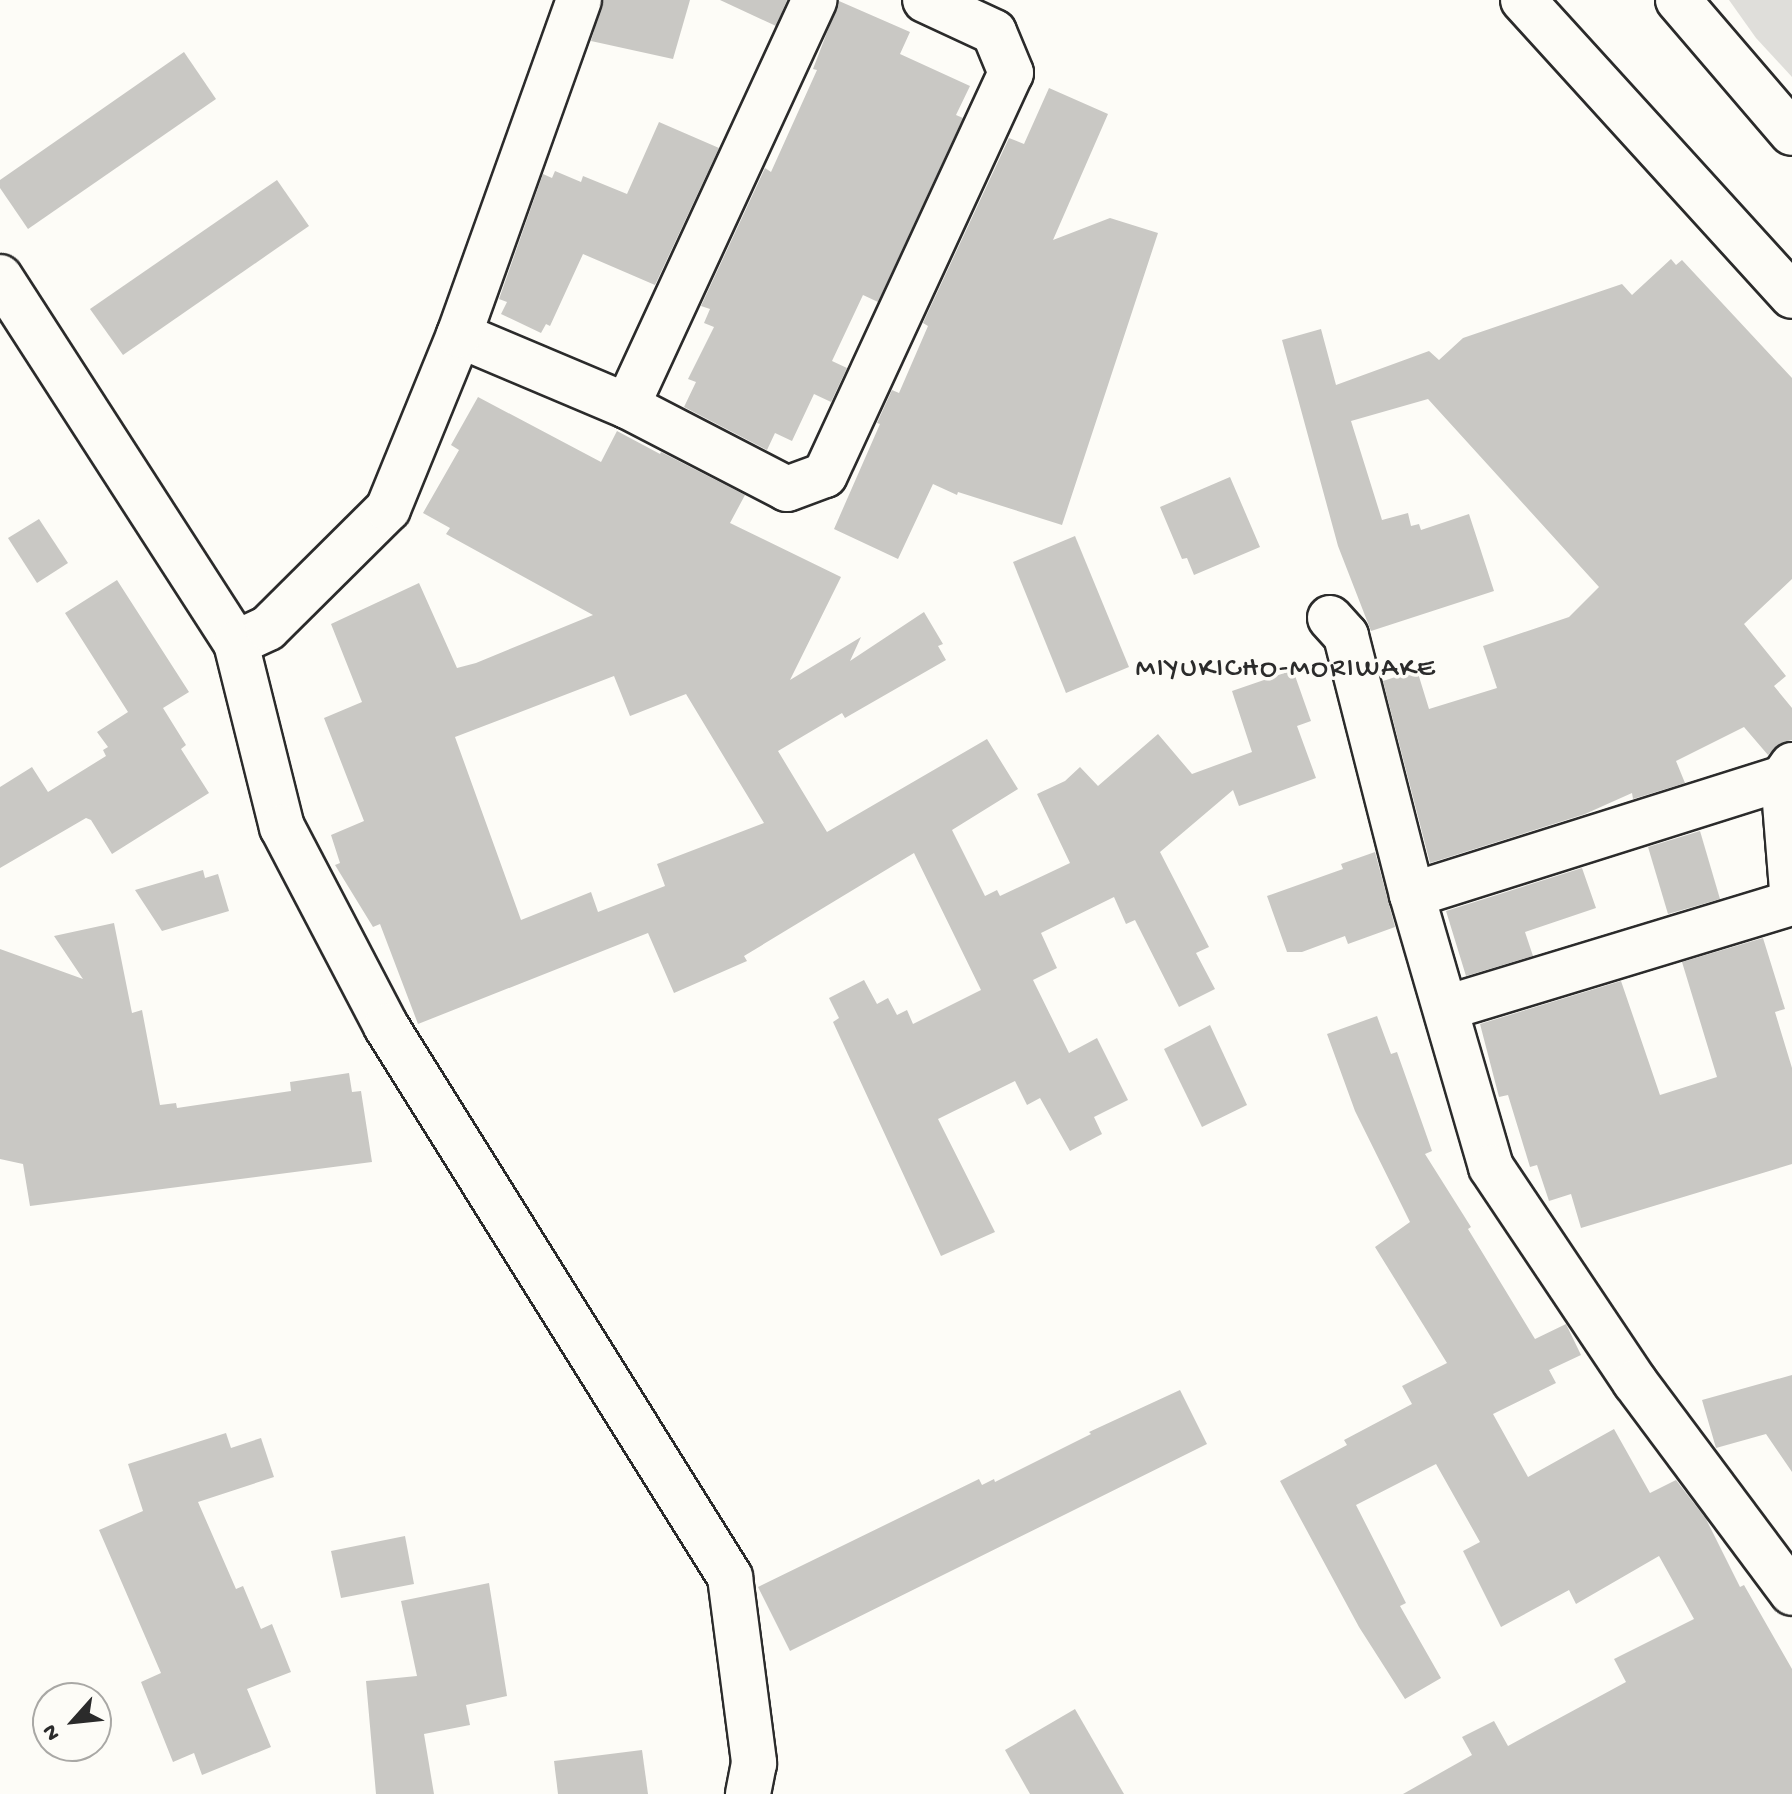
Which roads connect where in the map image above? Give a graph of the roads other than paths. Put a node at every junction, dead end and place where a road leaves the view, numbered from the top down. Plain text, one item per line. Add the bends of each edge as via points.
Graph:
1 (579, 0) edge
2 (815, 0) edge
3 (925, 0) edge
4 (1523, 0) edge
5 (1678, 0) edge
6 (1792, 133) edge
7 (0, 277) edge
8 (1792, 296) edge
9 (459, 335) junction
10 (627, 406) junction
11 (1330, 618) dead end
12 (236, 643) junction
13 (1787, 772) edge
14 (1792, 890) edge
15 (1412, 895) junction
16 (1792, 903) edge
17 (1446, 1008) junction
18 (1792, 1593) edge
19 (748, 1794) edge

1 - 9 street
2 - 10 street
3 - 10 street via 994,32 1011,73 825,475 787,489
4 - 8 street
5 - 6 street
7 - 12 street
9 - 10 street
9 - 12 street via 388,509 268,628
11 - 15 street via 1346,636
12 - 19 street via 282,827 386,1026 730,1577 754,1763
13 - 14 street
13 - 15 street
15 - 17 street
16 - 17 street
17 - 18 street via 1491,1167 1635,1382

